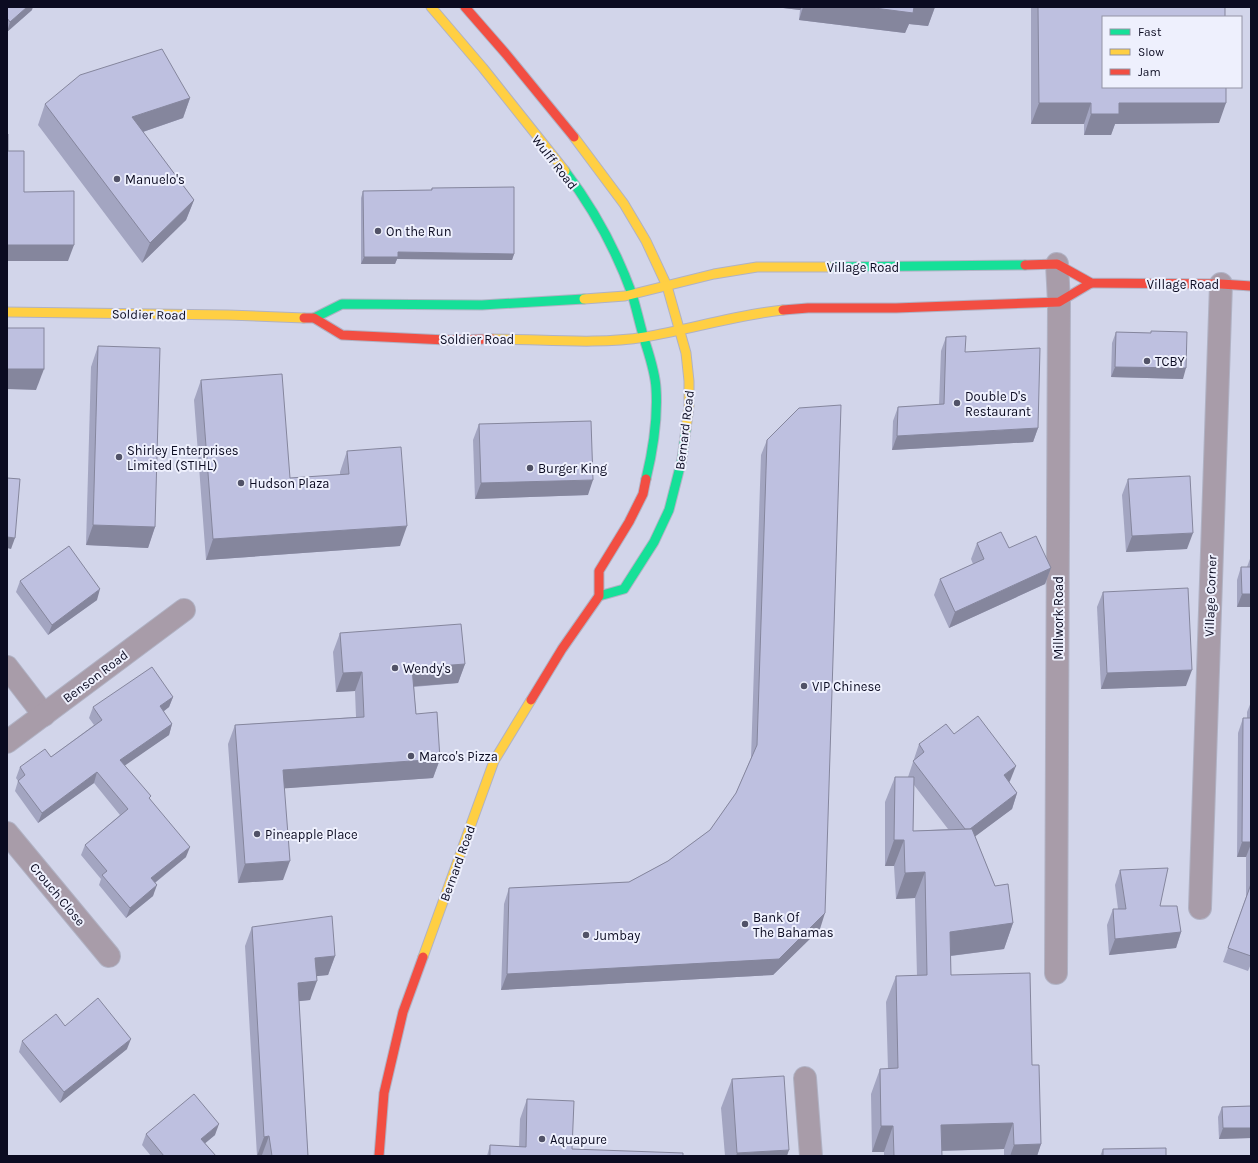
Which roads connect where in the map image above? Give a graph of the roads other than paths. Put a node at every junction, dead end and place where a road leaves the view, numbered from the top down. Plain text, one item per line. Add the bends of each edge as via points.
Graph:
1 (431, 7) edge
2 (465, 7) edge
3 (1057, 264) junction
4 (1091, 283) junction
5 (1221, 284) junction
6 (667, 286) junction
7 (1251, 286) edge
8 (632, 295) junction
9 (1059, 302) junction
10 (7, 312) edge
11 (314, 318) junction
12 (680, 330) junction
13 (645, 337) junction
14 (599, 596) junction
15 (184, 610) dead end
16 (7, 666) edge
17 (44, 715) junction
18 (7, 742) edge
19 (7, 833) edge
20 (1200, 908) dead end
21 (108, 956) dead end
22 (1056, 973) dead end
23 (805, 1078) dead end
24 (379, 1156) edge
25 (811, 1156) edge

1 - 8 main road, Wulff Road via 566,173 616,255
2 - 6 main road via 573,136 619,198 646,241
3 - 4 main road, Village Road
3 - 6 main road, Village Road via 757,267 714,274
3 - 9 street, Millwork Road
4 - 5 main road, Village Road
4 - 9 main road
5 - 7 main road, Village Road
5 - 20 street, Village Corner
6 - 8 main road, Village Road
6 - 12 main road
8 - 11 main road, Soldier Road via 482,305 342,304
8 - 13 main road, Wulff Road
9 - 12 main road via 896,308 808,308 758,313
9 - 22 street, Millwork Road
10 - 11 main road, Soldier Road
11 - 13 main road, Soldier Road via 342,335 446,340 607,340
12 - 13 main road
12 - 14 main road, Bernard Road via 690,381 689,405 682,459 669,510 654,542 624,589
13 - 14 main road via 656,387 650,462 643,494 599,571
14 - 24 main road, Bernard Road via 562,649 494,761 403,1012 384,1093
15 - 17 street, Benson Road
16 - 17 street
17 - 18 street, Benson Road
19 - 21 street, Crouch Close
23 - 25 street

